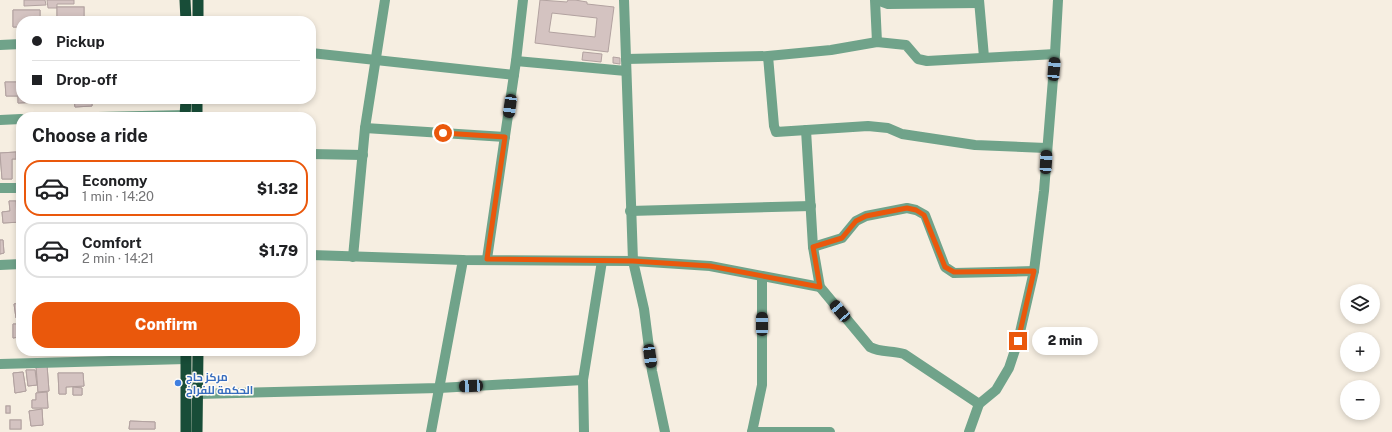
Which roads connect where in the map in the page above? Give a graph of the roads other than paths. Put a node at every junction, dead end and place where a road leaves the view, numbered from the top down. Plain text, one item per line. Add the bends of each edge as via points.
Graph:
1 (185, 0) edge
2 (198, 0) edge
3 (385, 0) edge
4 (523, 0) edge
5 (624, 0) edge
6 (876, 0) edge
7 (1058, 0) edge
8 (979, 2) edge
9 (186, 16) edge
10 (198, 16) edge
11 (877, 42) junction
12 (16, 44) edge
13 (0, 45) edge
14 (316, 53) edge
15 (1056, 54) junction
16 (768, 56) junction
17 (984, 57) junction
18 (377, 59) junction
19 (626, 59) junction
20 (516, 61) junction
21 (626, 71) junction
22 (514, 75) junction
23 (16, 119) edge
24 (0, 120) edge
25 (365, 128) junction
26 (806, 130) junction
27 (505, 137) junction
28 (1046, 148) junction
29 (316, 154) edge
30 (363, 155) junction
31 (0, 188) edge
32 (16, 188) edge
33 (811, 206) junction
34 (630, 211) junction
35 (813, 247) junction
36 (316, 256) edge
37 (353, 257) junction
38 (487, 259) junction
39 (463, 260) junction
40 (602, 261) junction
41 (633, 261) junction
42 (0, 264) edge
43 (16, 264) edge
44 (1034, 271) junction
45 (762, 277) junction
46 (820, 287) junction
47 (165, 356) edge
48 (186, 356) edge
49 (198, 356) edge
50 (0, 364) edge
51 (583, 380) junction
52 (439, 388) junction
53 (197, 394) junction
54 (979, 404) junction
55 (186, 432) edge
56 (197, 432) edge
57 (431, 432) edge
58 (584, 432) edge
59 (665, 432) edge
60 (752, 432) edge
61 (830, 432) edge
62 (969, 432) edge

1 - 9 highway
2 - 10 highway
3 - 18 street
4 - 20 street
5 - 19 street
6 - 8 street via 888,4
6 - 11 street
7 - 15 street
8 - 17 street
11 - 16 street
11 - 17 street via 906,45 918,59 927,61
12 - 13 street
14 - 18 street
15 - 17 street
15 - 28 street
16 - 19 street
16 - 26 street via 776,132
18 - 22 street
18 - 25 street
19 - 21 street
20 - 21 street
20 - 22 street
21 - 34 street
22 - 27 street
23 - 24 street
25 - 27 street
25 - 30 street
26 - 28 street via 868,126 975,145
26 - 33 street
27 - 38 street
28 - 44 street via 1044,191
29 - 30 street
30 - 37 street
31 - 32 street
33 - 34 street
33 - 35 street
34 - 41 street
35 - 44 street via 842,238 856,221 866,216 907,208 924,215 948,270
35 - 46 street
36 - 37 street
37 - 39 street
38 - 39 street
38 - 40 street
39 - 52 street
40 - 41 street
40 - 51 street
41 - 45 street via 710,266
41 - 59 street
42 - 43 street
44 - 54 street via 1009,368 996,390
45 - 46 street
45 - 60 street via 762,385
46 - 54 street via 870,347 904,354
47 - 50 street
48 - 55 highway
49 - 53 highway
51 - 52 street
51 - 58 street
52 - 53 street
52 - 57 street
53 - 56 highway
54 - 62 street
60 - 61 street

